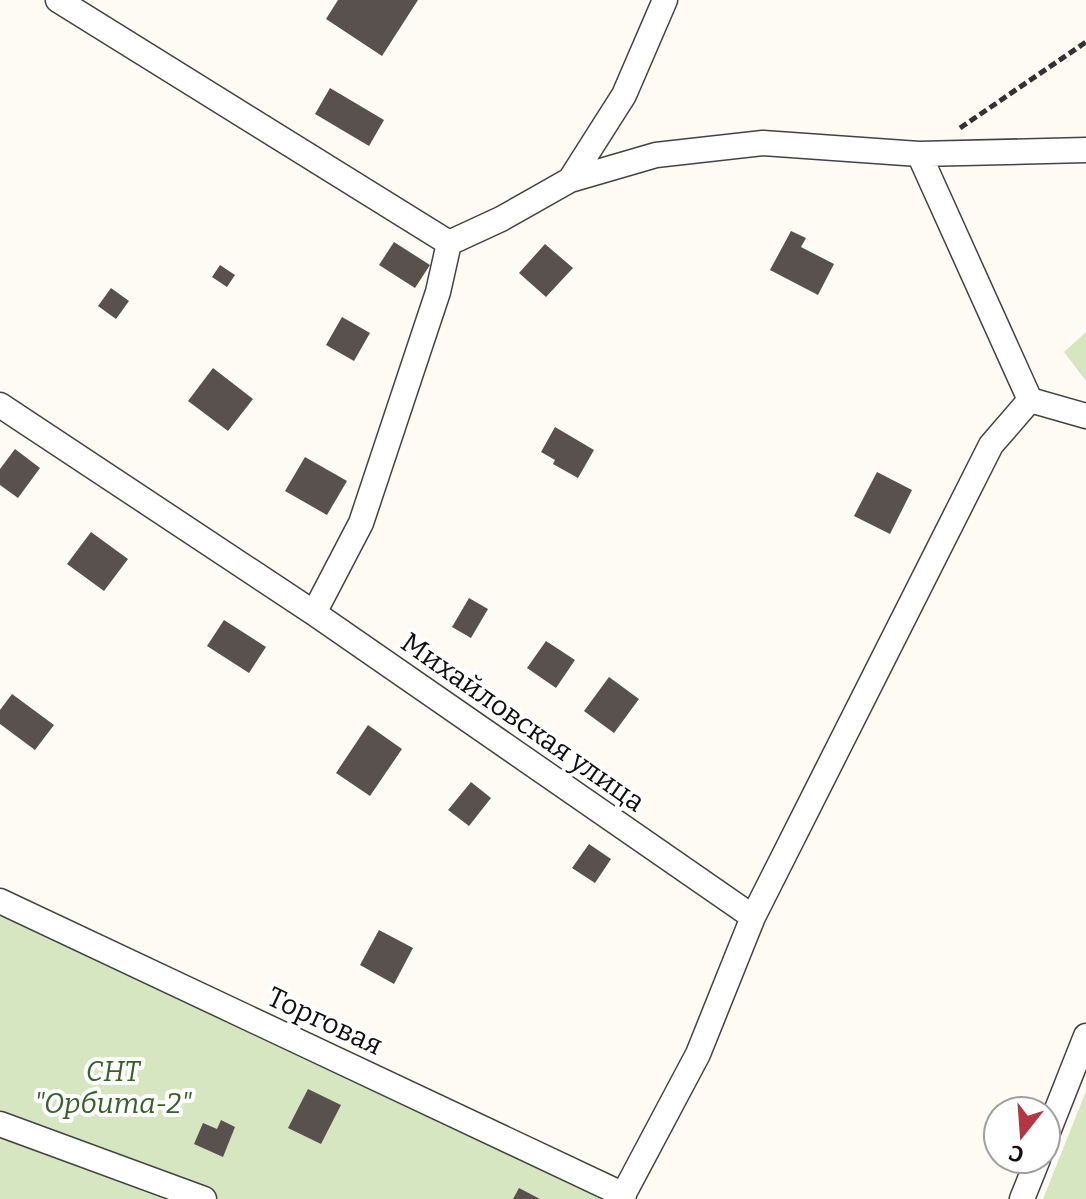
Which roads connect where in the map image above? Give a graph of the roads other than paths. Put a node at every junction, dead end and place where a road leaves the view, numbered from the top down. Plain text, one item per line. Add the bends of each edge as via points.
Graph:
1 (58, 0) edge
2 (665, 0) edge
3 (1086, 150) edge
4 (919, 154) junction
5 (570, 180) junction
6 (449, 243) junction
7 (1030, 400) junction
8 (0, 405) edge
9 (1086, 416) edge
10 (314, 613) junction
11 (0, 901) edge
12 (753, 917) junction
13 (1086, 1036) edge
14 (1062, 1097) edge
15 (0, 1124) edge
16 (1032, 1175) edge
17 (622, 1197) edge
18 (204, 1199) edge
19 (1022, 1199) edge

1 - 6 street
2 - 5 street via 624,95
3 - 4 street
4 - 5 street via 763,143 656,155
4 - 7 street
5 - 6 street
6 - 10 street via 361,523
7 - 9 street
7 - 12 street via 991,445
8 - 10 street, Михайловская улица
10 - 12 street, Михайловская улица
11 - 17 street, Торговая
12 - 17 street via 698,1054
13 - 14 street
15 - 18 street
16 - 19 street

